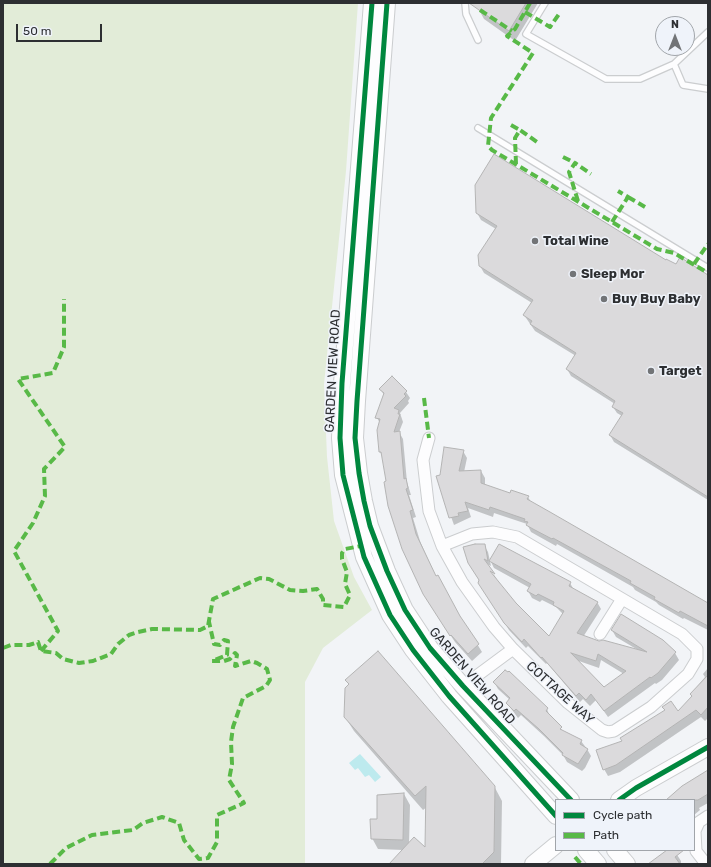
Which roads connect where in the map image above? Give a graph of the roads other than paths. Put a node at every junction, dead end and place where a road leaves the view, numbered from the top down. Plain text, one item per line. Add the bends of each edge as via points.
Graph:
1 (372, 3) edge
2 (387, 3) edge
3 (465, 3) edge
4 (544, 3) edge
5 (708, 32) edge
6 (478, 40) dead end
7 (674, 64) junction
8 (708, 89) edge
9 (478, 128) dead end
10 (708, 268) edge
11 (429, 438) dead end
12 (442, 546) junction
13 (622, 599) junction
14 (600, 634) dead end
15 (513, 649) junction
16 (463, 686) junction
17 (708, 747) edge
18 (570, 799) edge
19 (620, 799) edge
20 (555, 815) edge
21 (708, 816) edge
22 (555, 846) edge
23 (587, 851) edge
24 (616, 851) edge
25 (533, 864) edge
26 (598, 864) edge
27 (627, 864) edge
28 (706, 864) edge

1 - 20 main road, GARDEN VIEW ROAD via 342,383 340,438 343,475 364,557 390,615 413,650 449,696
2 - 16 main road, GARDEN VIEW ROAD via 355,438 370,526 386,571 405,610 430,648
3 - 6 lane via 466,14
4 - 7 lane via 526,34 606,79 640,79
5 - 7 lane
7 - 8 lane via 683,85
9 - 10 lane
11 - 12 street, COTTAGE WAY via 423,460 429,511
12 - 13 street, COTTAGE WAY via 472,534 493,532 517,538
12 - 15 street, COTTAGE WAY via 462,582
13 - 14 street
13 - 15 street, COTTAGE WAY via 682,634 697,649 697,659 688,674 651,707 614,731 602,730 568,703
15 - 16 street
16 - 18 main road, GARDEN VIEW ROAD
17 - 19 main road
21 - 28 street via 699,822 695,831 696,850
22 - 25 main road
23 - 26 main road
24 - 27 main road

